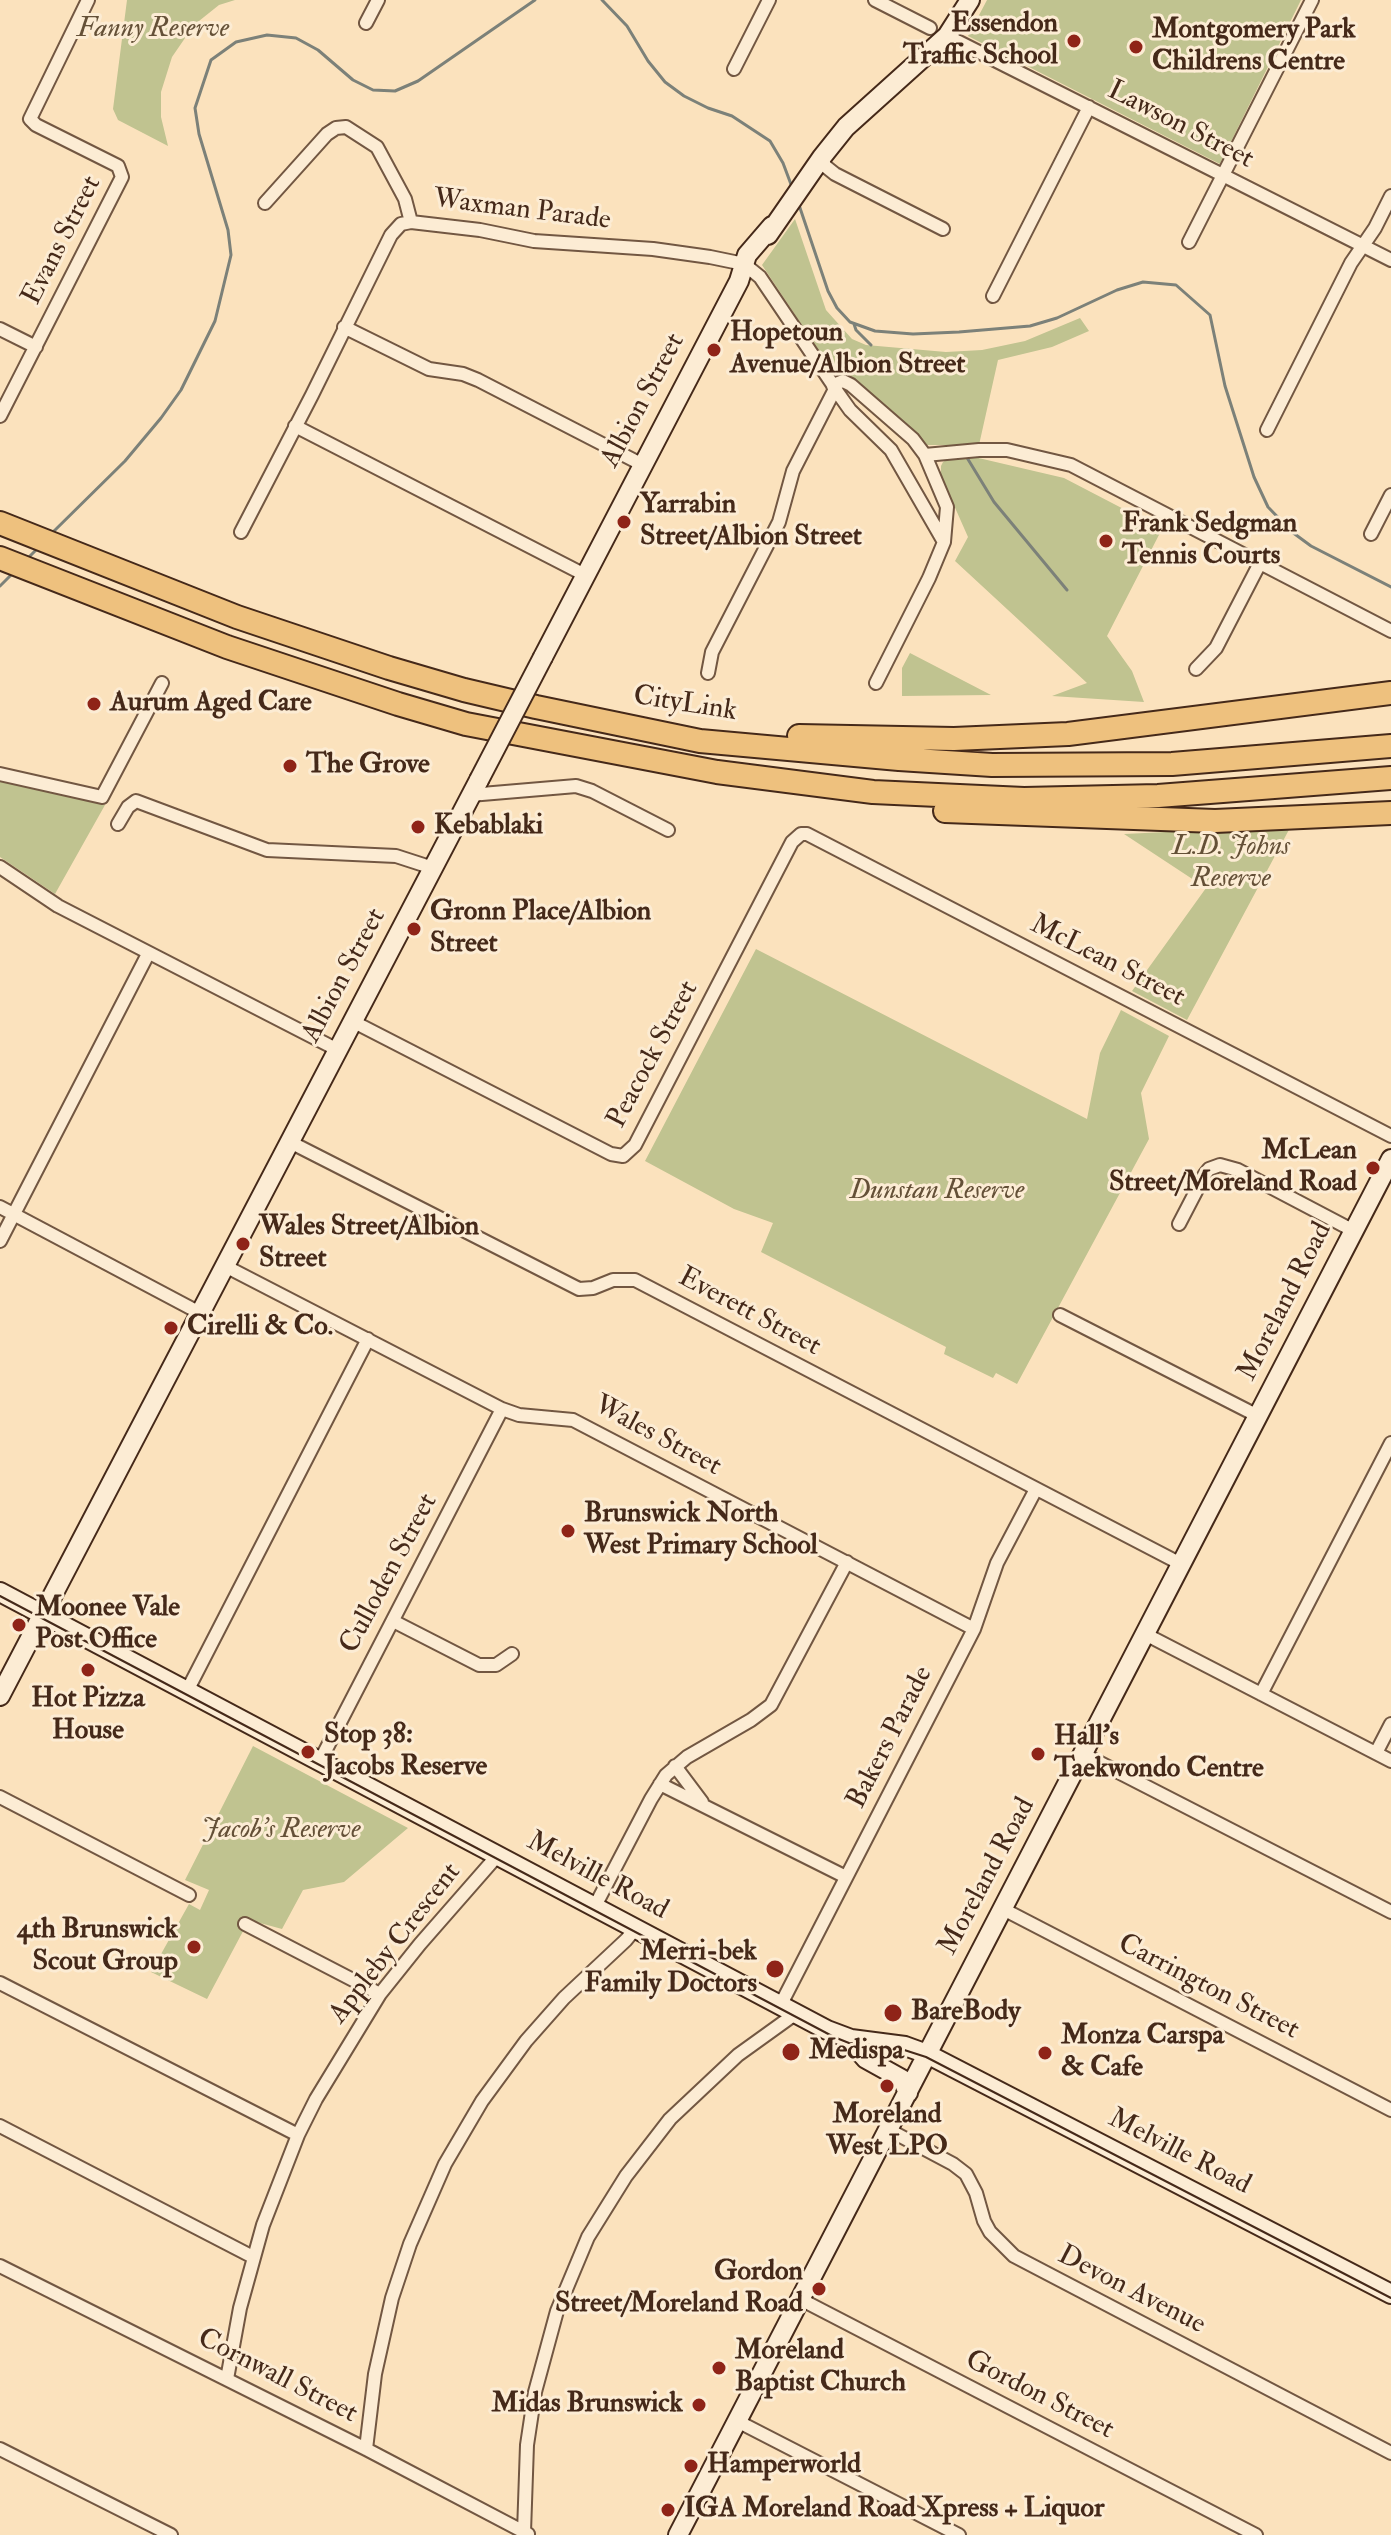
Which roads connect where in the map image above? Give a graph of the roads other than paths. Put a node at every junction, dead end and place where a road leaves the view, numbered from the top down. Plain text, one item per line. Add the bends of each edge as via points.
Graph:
1 (88, 0) edge
2 (378, 0) edge
3 (769, 0) edge
4 (875, 0) edge
5 (970, 0) edge
6 (1312, 0) edge
7 (366, 23) dead end
8 (930, 28) dead end
9 (947, 36) junction
10 (734, 69) dead end
11 (1089, 107) junction
12 (822, 157) junction
13 (1223, 175) junction
14 (1391, 196) edge
15 (265, 203) dead end
16 (411, 222) junction
17 (943, 229) dead end
18 (1189, 242) dead end
19 (1363, 246) junction
20 (1391, 260) edge
21 (744, 271) junction
22 (993, 296) dead end
23 (344, 327) junction
24 (0, 329) edge
25 (36, 347) junction
26 (834, 387) junction
27 (0, 416) edge
28 (295, 426) junction
29 (1267, 430) dead end
30 (925, 455) junction
31 (643, 465) junction
32 (1391, 495) edge
33 (5, 525) edge
34 (241, 532) dead end
35 (1371, 534) dead end
36 (944, 542) junction
37 (0, 558) edge
38 (1260, 563) junction
39 (585, 575) junction
40 (1391, 631) edge
41 (1196, 669) dead end
42 (708, 673) dead end
43 (162, 683) dead end
44 (876, 683) dead end
45 (1391, 693) edge
46 (618, 724) junction
47 (1391, 746) edge
48 (717, 772) junction
49 (0, 774) edge
50 (1391, 778) edge
51 (475, 787) junction
52 (1391, 813) edge
53 (118, 824) dead end
54 (668, 830) dead end
55 (801, 834) joint
56 (0, 867) edge
57 (433, 868) junction
58 (148, 954) junction
59 (352, 1021) junction
60 (338, 1050) junction
61 (1391, 1136) edge
62 (290, 1142) junction
63 (1391, 1159) edge
64 (0, 1207) edge
65 (14, 1215) junction
66 (1179, 1224) dead end
67 (1354, 1231) junction
68 (0, 1241) edge
69 (225, 1266) junction
70 (200, 1313) junction
71 (1060, 1315) dead end
72 (368, 1339) junction
73 (502, 1409) junction
74 (1258, 1416) junction
75 (1391, 1443) edge
76 (1036, 1489) junction
77 (847, 1562) junction
78 (1181, 1564) junction
79 (0, 1592) edge
80 (43, 1615) junction
81 (393, 1621) junction
82 (974, 1629) junction
83 (1145, 1634) junction
84 (512, 1654) dead end
85 (187, 1691) junction
86 (1261, 1694) junction
87 (0, 1696) edge
88 (1391, 1724) edge
89 (1376, 1753) junction
90 (1083, 1754) junction
91 (320, 1761) junction
92 (1391, 1761) edge
93 (675, 1766) junction
94 (660, 1784) junction
95 (0, 1797) edge
96 (702, 1803) junction
97 (497, 1856) junction
98 (846, 1877) junction
99 (189, 1895) dead end
100 (594, 1908) junction
101 (1003, 1909) junction
102 (1391, 1912) edge
103 (245, 1924) dead end
104 (635, 1929) junction
105 (0, 1983) edge
106 (380, 1994) junction
107 (788, 2010) junction
108 (851, 2039) junction
109 (927, 2054) junction
110 (908, 2093) junction
111 (1391, 2110) edge
112 (0, 2126) edge
113 (889, 2130) junction
114 (298, 2135) junction
115 (253, 2257) junction
116 (0, 2266) edge
117 (1391, 2294) edge
118 (800, 2299) junction
119 (227, 2379) junction
120 (737, 2421) junction
121 (0, 2449) edge
122 (366, 2449) junction
123 (1391, 2453) edge
124 (527, 2533) edge
125 (171, 2535) edge
126 (678, 2535) edge
127 (959, 2535) edge
128 (1256, 2535) edge

1 - 25 street, Evans Street via 30,119 118,166 122,177
2 - 7 street
3 - 10 street
4 - 8 street
5 - 9 main road, Albion Street
6 - 13 street
9 - 11 street, Lawson Street
9 - 12 main road, Albion Street via 860,112
11 - 13 street, Lawson Street
11 - 22 street
12 - 17 street via 835,174
12 - 21 main road, Albion Street via 752,248
13 - 18 street
13 - 19 street, Lawson Street
14 - 19 street
15 - 16 street via 327,134 346,127 377,147 405,199
16 - 21 street, Waxman Parade via 534,241 710,257
16 - 23 street, Waxman Parade via 391,235
19 - 20 street, Lawson Street
19 - 29 street
21 - 26 street via 760,277
21 - 31 main road, Albion Street
23 - 28 street, Waxman Parade
23 - 31 street via 429,369 478,380
24 - 25 street
25 - 27 street, Evans Street
26 - 30 street via 843,381 851,385
26 - 36 street via 891,450
26 - 42 street via 793,471 779,522 712,652
28 - 34 street, Waxman Parade
28 - 39 street
30 - 36 street via 947,507
30 - 38 street via 979,450 1030,454 1071,465
31 - 39 main road, Albion Street
32 - 35 street
33 - 46 highway, CityLink via 312,644 464,690
36 - 44 street
37 - 48 highway via 227,647 425,712
38 - 40 street
38 - 41 street via 1216,648
39 - 51 main road, Albion Street, bridge
43 - 49 street via 102,797
45 - 46 highway via 1009,737 819,737
46 - 47 highway, CityLink via 700,741 992,765 1172,764
48 - 50 highway via 873,792 1024,799 1158,796
48 - 52 highway via 846,799 973,813 1215,821
51 - 54 street via 576,786
51 - 57 main road, Albion Street
53 - 57 street via 136,801 262,849 396,856
55 - 59 street, Peacock Street via 792,842 635,1145 623,1156
55 - 61 street, McLean Street
56 - 58 street via 58,906
57 - 59 main road, Albion Street
58 - 60 street
58 - 65 street
59 - 60 main road, Albion Street
60 - 62 main road, Albion Street
62 - 69 main road, Albion Street
62 - 76 street, Everett Street via 579,1289 635,1280
63 - 67 main road, Moreland Road
64 - 65 street
65 - 68 street
65 - 70 street
66 - 67 street via 1205,1174 1220,1165
67 - 74 main road, Moreland Road
69 - 70 main road, Albion Street
69 - 72 street, Wales Street
70 - 80 main road, Albion Street
71 - 74 street
72 - 73 street, Wales Street
72 - 85 street
73 - 77 street, Wales Street via 573,1420
73 - 81 street, Culloden Street
74 - 78 main road, Moreland Road
75 - 86 street
76 - 78 street, Everett Street
76 - 82 street, Bakers Parade via 997,1563
77 - 82 street, Wales Street
77 - 93 street via 771,1705
78 - 83 main road, Moreland Road
79 - 80 main road, Melville Road
80 - 85 main road, Melville Road
80 - 87 main road, Albion Street
81 - 84 street via 479,1665 496,1665
81 - 91 street, Culloden Street
82 - 98 street, Bakers Parade
83 - 86 street
83 - 90 main road, Moreland Road
85 - 91 main road, Melville Road
86 - 89 street
88 - 89 street
89 - 92 street
90 - 101 main road, Moreland Road
90 - 102 street
91 - 97 main road, Melville Road
93 - 94 street
93 - 96 street
94 - 96 street
94 - 100 street
95 - 99 street
96 - 98 street
97 - 100 main road, Melville Road
97 - 106 street, Appleby Crescent
98 - 107 street, Bakers Parade
100 - 104 main road, Melville Road
101 - 109 main road, Moreland Road
101 - 111 street, Carrington Street
103 - 106 street
104 - 107 main road, Melville Road
104 - 122 street via 526,2041 445,2164 392,2298
105 - 114 street
106 - 114 street, Appleby Crescent
107 - 108 main road, Melville Road
107 - 124 street via 670,2119 588,2237 564,2290 535,2392 527,2445
108 - 109 main road, Melville Road
108 - 110 main road via 866,2059 902,2079
109 - 110 main road, Moreland Road
109 - 117 main road, Melville Road
110 - 113 main road, Moreland Road
112 - 115 street
113 - 118 main road, Moreland Road
113 - 123 street, Devon Avenue via 966,2174 990,2232 1022,2262
114 - 115 street, Appleby Crescent
115 - 119 street, Appleby Crescent
116 - 119 street, Cornwall Street
118 - 120 main road, Moreland Road
118 - 128 street, Gordon Street
119 - 122 street, Cornwall Street
120 - 126 main road, Moreland Road
120 - 127 street
121 - 125 street
122 - 124 street, Cornwall Street

